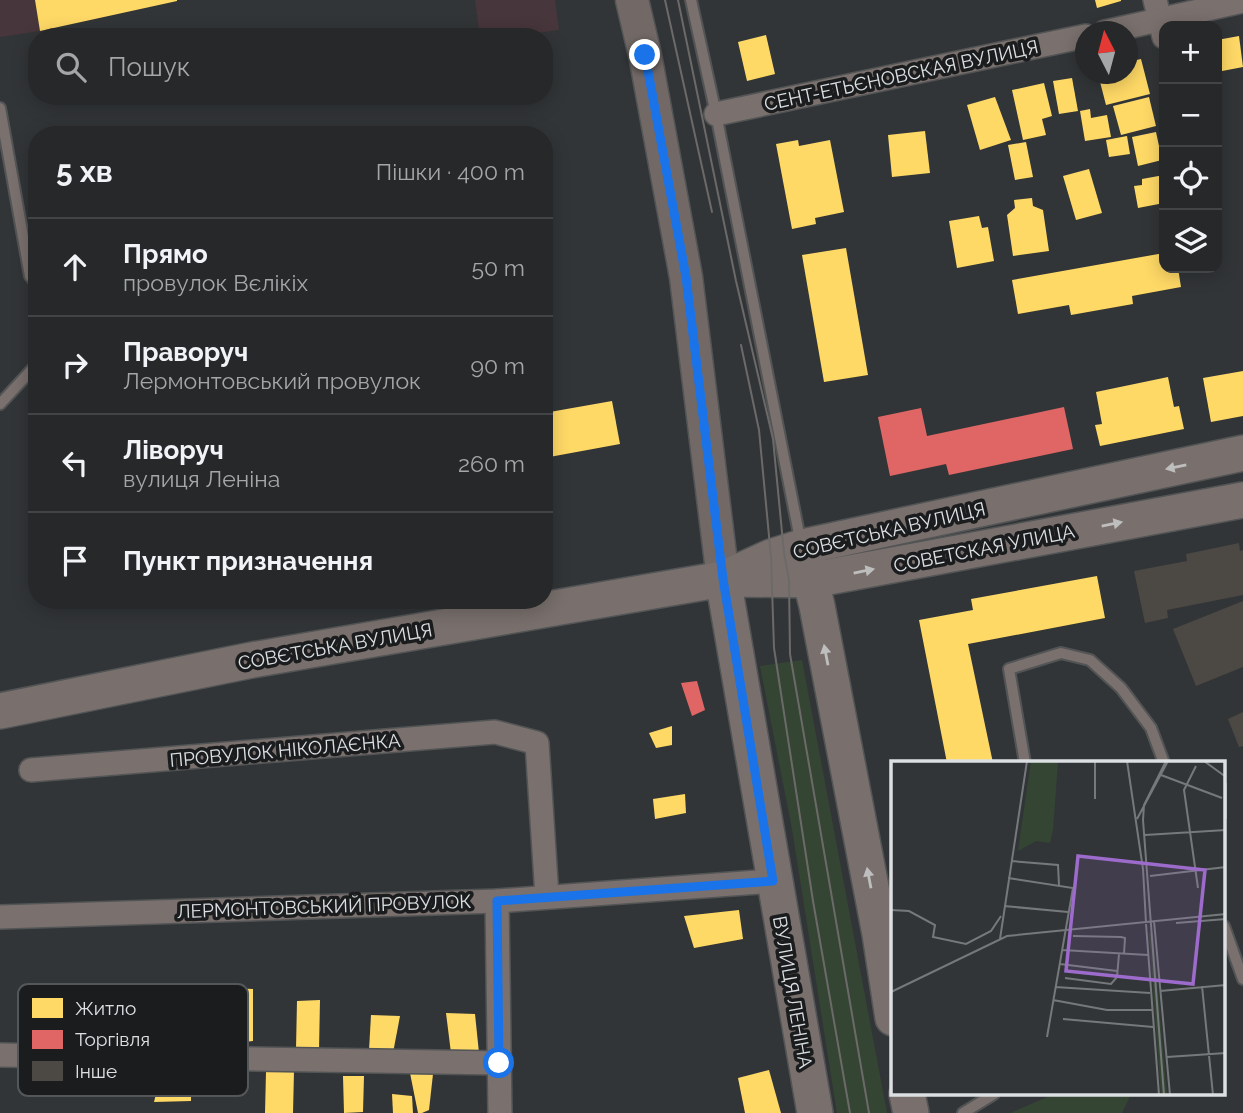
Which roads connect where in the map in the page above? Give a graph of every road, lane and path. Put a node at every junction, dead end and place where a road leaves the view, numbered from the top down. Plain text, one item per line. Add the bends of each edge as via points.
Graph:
1 (632, 0) edge
2 (691, 0) edge
3 (1243, 1) edge
4 (1160, 19) edge
5 (1138, 24) edge
6 (1075, 38) edge
7 (0, 108) edge
8 (716, 114) junction
9 (28, 265) edge
10 (28, 374) edge
11 (0, 404) edge
12 (1243, 453) edge
13 (1243, 500) edge
14 (802, 547) junction
15 (723, 579) junction
16 (812, 580) junction
17 (553, 608) edge
18 (549, 609) edge
19 (0, 711) edge
20 (1025, 761) edge
21 (1163, 761) edge
22 (31, 770) dead end
23 (773, 881) junction
24 (547, 897) junction
25 (497, 901) junction
26 (0, 917) edge
27 (1226, 932) edge
28 (886, 933) edge
29 (1243, 979) edge
30 (891, 994) edge
31 (0, 1055) edge
32 (18, 1055) edge
33 (248, 1059) edge
34 (499, 1063) junction
35 (991, 1096) edge
36 (500, 1113) edge
37 (815, 1113) edge
38 (964, 1113) edge

1 - 15 street, ВУЛИЦЯ ЛЕНІНА via 686,277
2 - 8 lane
3 - 4 street
4 - 5 street
6 - 8 street, СЕНТ-ЕТЬЄНОВСКАЯ ВУЛИЦЯ
7 - 9 lane
8 - 14 lane
10 - 11 lane
12 -> 14 main road, СОВЄТСЬКА ВУЛИЦЯ
16 -> 13 main road, СОВЕТСКАЯ УЛИЦА
14 - 15 main road, СОВЄТСЬКА ВУЛИЦЯ
14 - 16 main road
15 - 16 main road, СОВЕТСКАЯ УЛИЦА
15 - 17 main road, СОВЄТСЬКА ВУЛИЦЯ
15 - 23 main road, ВУЛИЦЯ ЛЕНІНА
28 -> 16 main road
18 - 19 main road, СОВЄТСЬКА ВУЛИЦЯ via 252,660
20 - 21 lane via 1009,669 1061,653 1090,660 1121,688 1151,728
22 - 24 street, ПРОВУЛОК НІКОЛАЄНКА via 495,732 537,743
23 - 24 street, ЛЕРМОНТОВСЬКИЙ ПРОВУЛОК
23 - 37 main road, ВУЛИЦЯ ЛЕНІНА
24 - 25 street, ЛЕРМОНТОВСЬКИЙ ПРОВУЛОК
25 - 26 street, ЛЕРМОНТОВСЬКИЙ ПРОВУЛОК
25 - 34 street
27 - 29 lane
28 - 30 main road
31 - 32 street
33 - 34 street
34 - 36 street
35 - 38 lane

